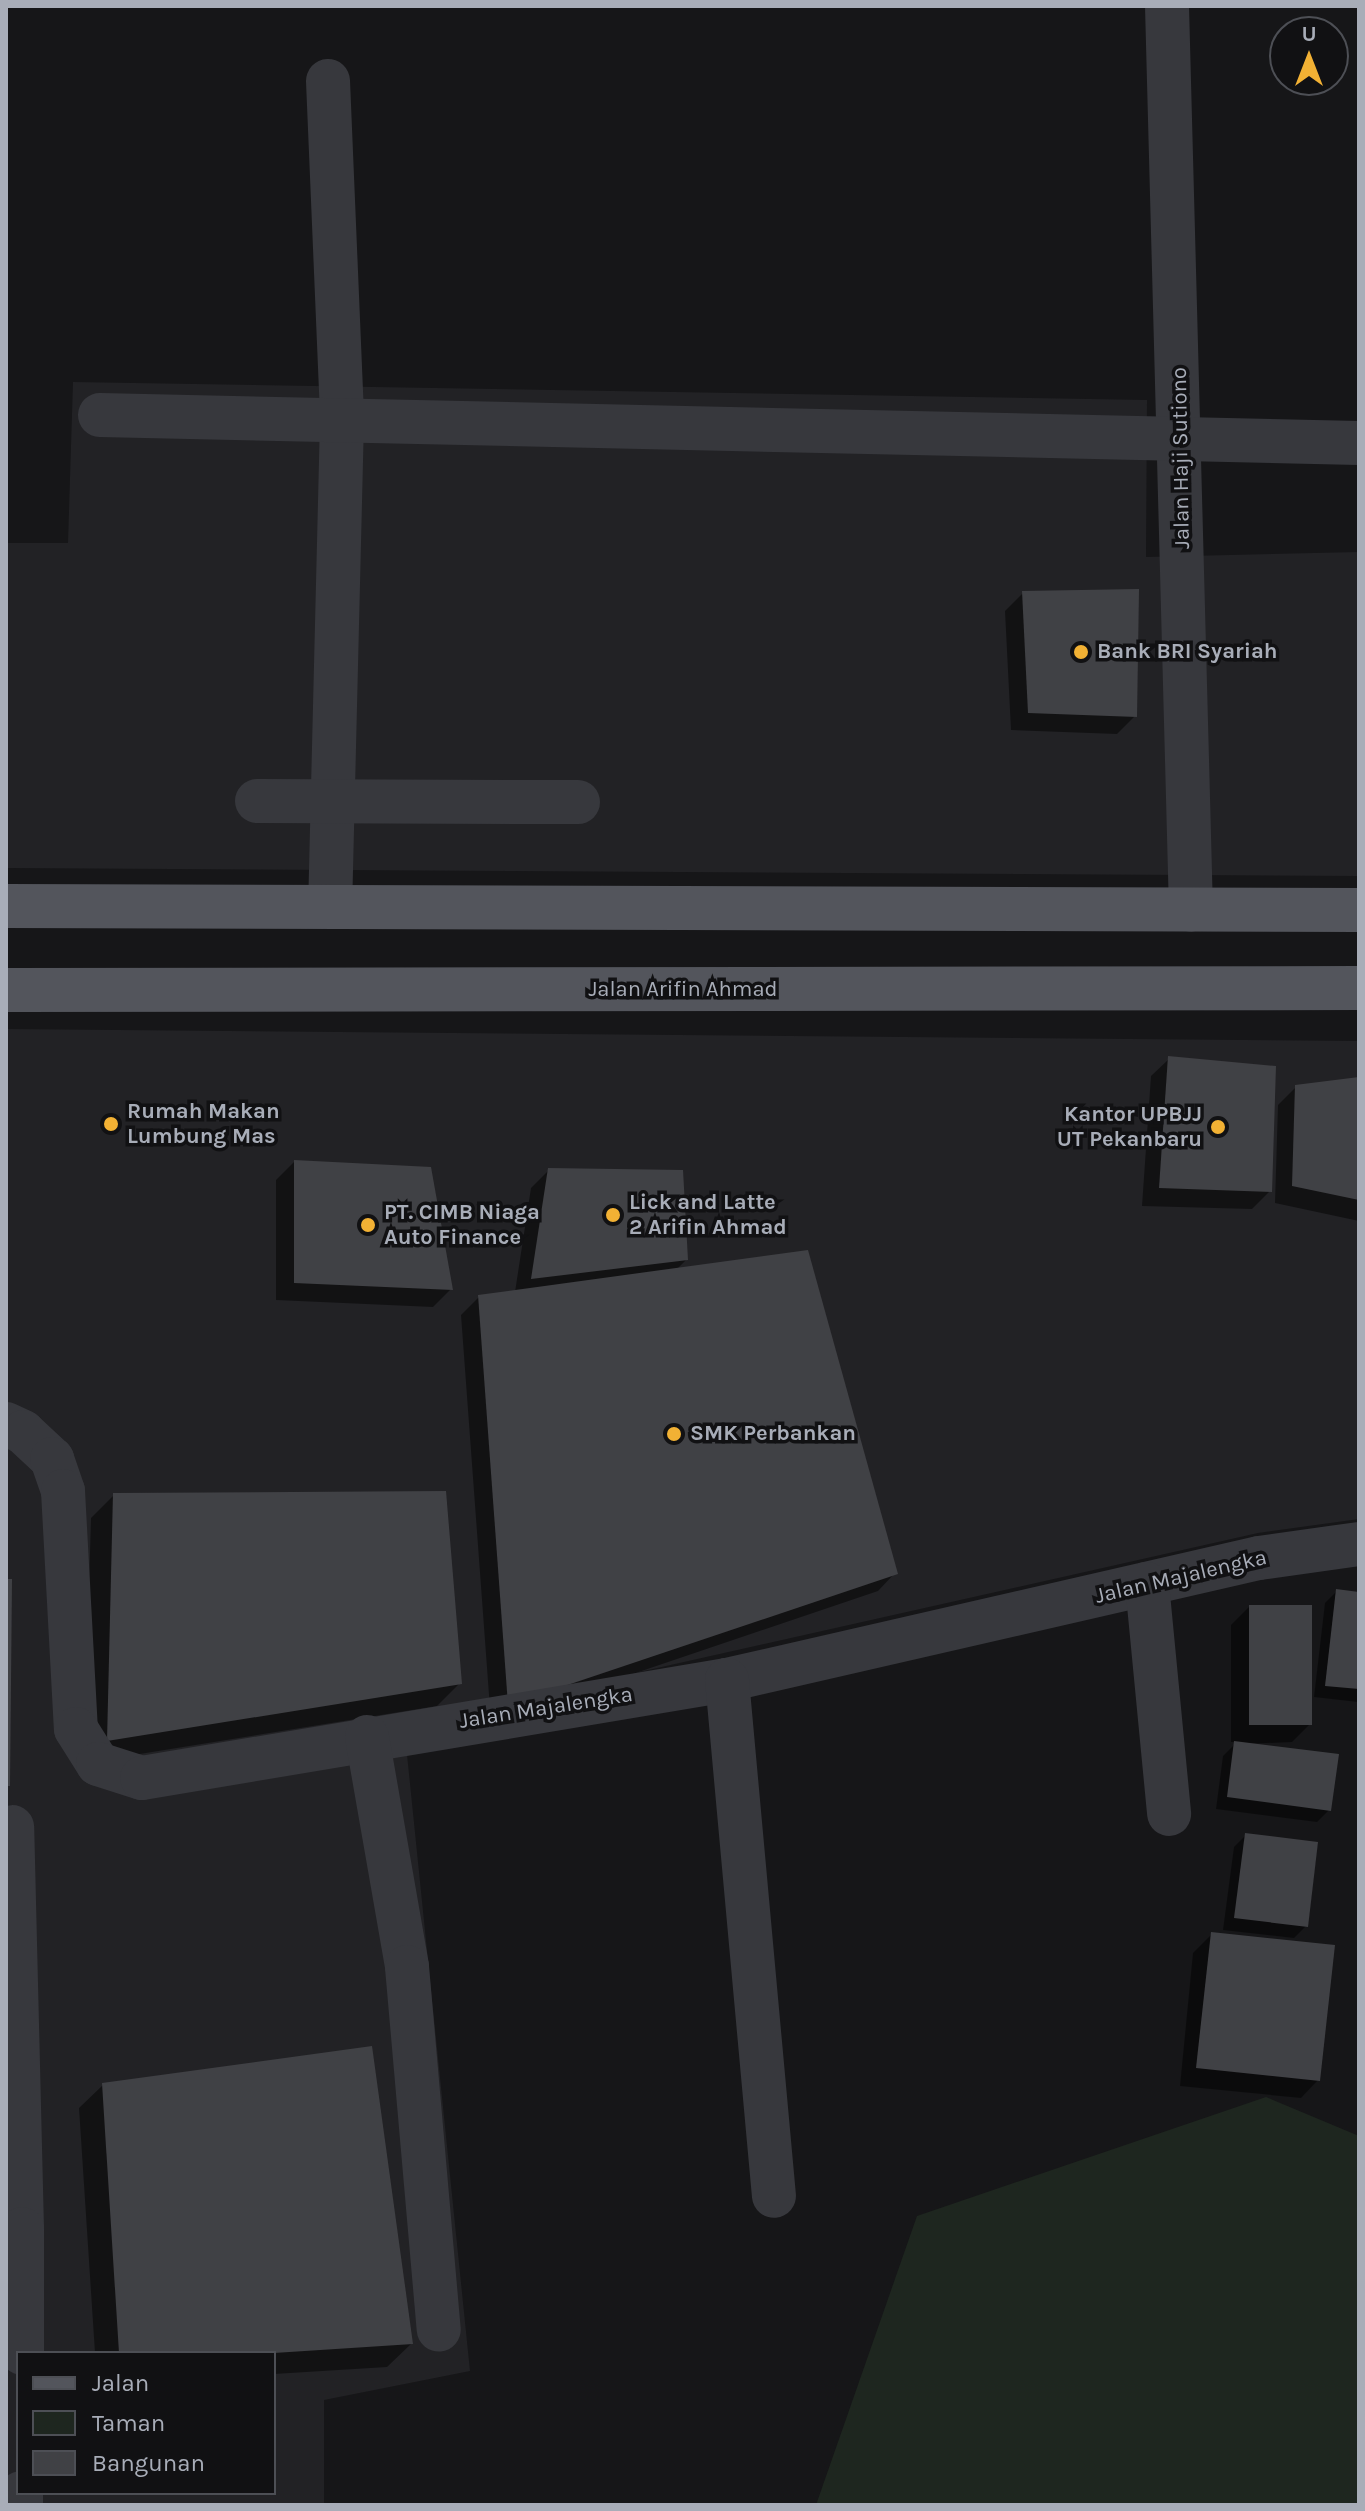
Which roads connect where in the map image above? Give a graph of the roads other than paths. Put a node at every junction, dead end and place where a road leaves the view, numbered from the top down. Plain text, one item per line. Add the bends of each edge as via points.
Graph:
1 (1167, 6) edge
2 (328, 81) dead end
3 (100, 415) dead end
4 (342, 420) junction
5 (1182, 439) junction
6 (1359, 443) edge
7 (257, 801) dead end
8 (333, 802) junction
9 (578, 802) dead end
10 (6, 906) edge
11 (330, 906) junction
12 (1191, 910) junction
13 (1359, 910) edge
14 (1359, 988) edge
15 (6, 990) edge
16 (6, 1424) edge
17 (1359, 1544) edge
18 (1147, 1584) junction
19 (727, 1680) junction
20 (367, 1737) junction
21 (1169, 1814) dead end
22 (12, 1827) dead end
23 (774, 2196) dead end
24 (14, 2228) edge
25 (439, 2330) dead end
26 (22, 2351) edge

1 - 5 street, Jalan Haji Sutiono
2 - 4 street
3 - 4 street
4 - 5 street
4 - 8 street
5 - 6 street
5 - 12 street, Jalan Haji Sutiono
7 - 8 street
8 - 9 street
8 - 11 street
10 - 11 main road
11 - 12 main road
12 - 13 main road
14 - 15 main road, Jalan Arifin Ahmad
16 - 20 street, Jalan Majalengka via 52,1459 63,1491 76,1729 98,1764 142,1778
17 - 18 street, Jalan Majalengka via 1259,1558
18 - 19 street, Jalan Majalengka
18 - 21 street
19 - 20 street, Jalan Majalengka
19 - 23 street
20 - 25 street via 407,1967
22 - 24 street
24 - 26 street

